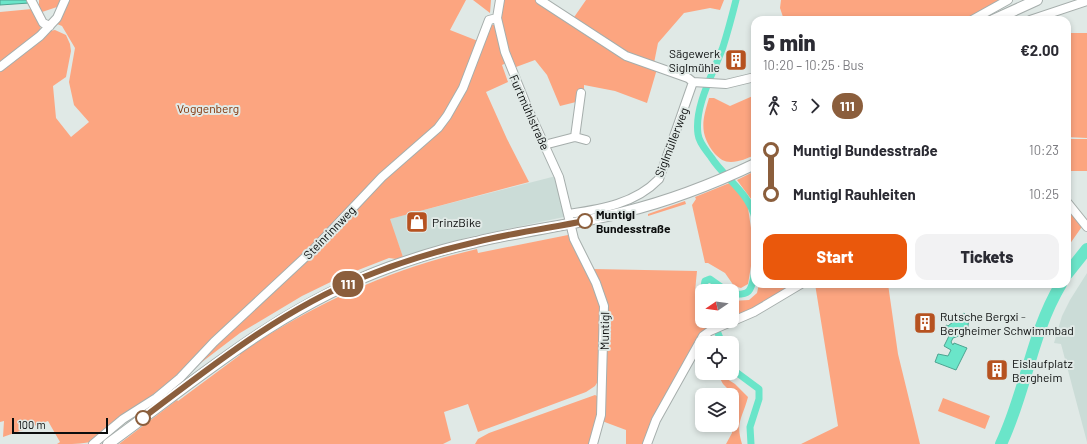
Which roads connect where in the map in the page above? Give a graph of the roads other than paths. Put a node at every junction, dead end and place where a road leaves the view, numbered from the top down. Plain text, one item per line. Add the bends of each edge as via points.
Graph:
1 (31, 0) edge
2 (65, 0) edge
3 (500, 0) edge
4 (540, 0) edge
5 (1008, 0) edge
6 (1038, 0) edge
7 (1087, 1) edge
8 (979, 16) edge
9 (1003, 16) edge
10 (1042, 16) edge
11 (497, 18) junction
12 (50, 26) junction
13 (0, 67) edge
14 (751, 78) edge
15 (693, 82) junction
16 (581, 93) dead end
17 (575, 137) junction
18 (586, 140) dead end
19 (544, 145) junction
20 (751, 166) edge
21 (1071, 207) edge
22 (570, 219) junction
23 (1087, 226) edge
24 (794, 288) edge
25 (93, 444) edge
26 (108, 444) edge
27 (593, 444) edge
28 (647, 444) edge

1 - 12 street via 43,23
2 - 12 street via 57,18
3 - 11 street, Furtmühlstraße
4 - 15 street via 626,56
5 - 8 street
6 - 9 main road
7 - 10 street
11 - 19 street, Furtmühlstraße via 514,77
11 - 25 street, Steinrinnweg via 489,20 463,88 438,128 382,177 314,249 214,342 180,378
12 - 13 street
14 - 15 street via 726,84
15 - 22 street, Siglmüllerweg via 658,179 650,188 627,201
16 - 17 street
17 - 18 street
17 - 19 street
19 - 22 street, Furtmühlstraße via 559,177
20 - 22 main road via 719,181 656,203
21 - 23 street
22 - 26 main road via 420,257 329,293 268,327 218,361
22 - 27 street, Muntigl via 574,239 596,283 604,306 601,415
24 - 28 street via 754,312 710,331 698,343 656,420

